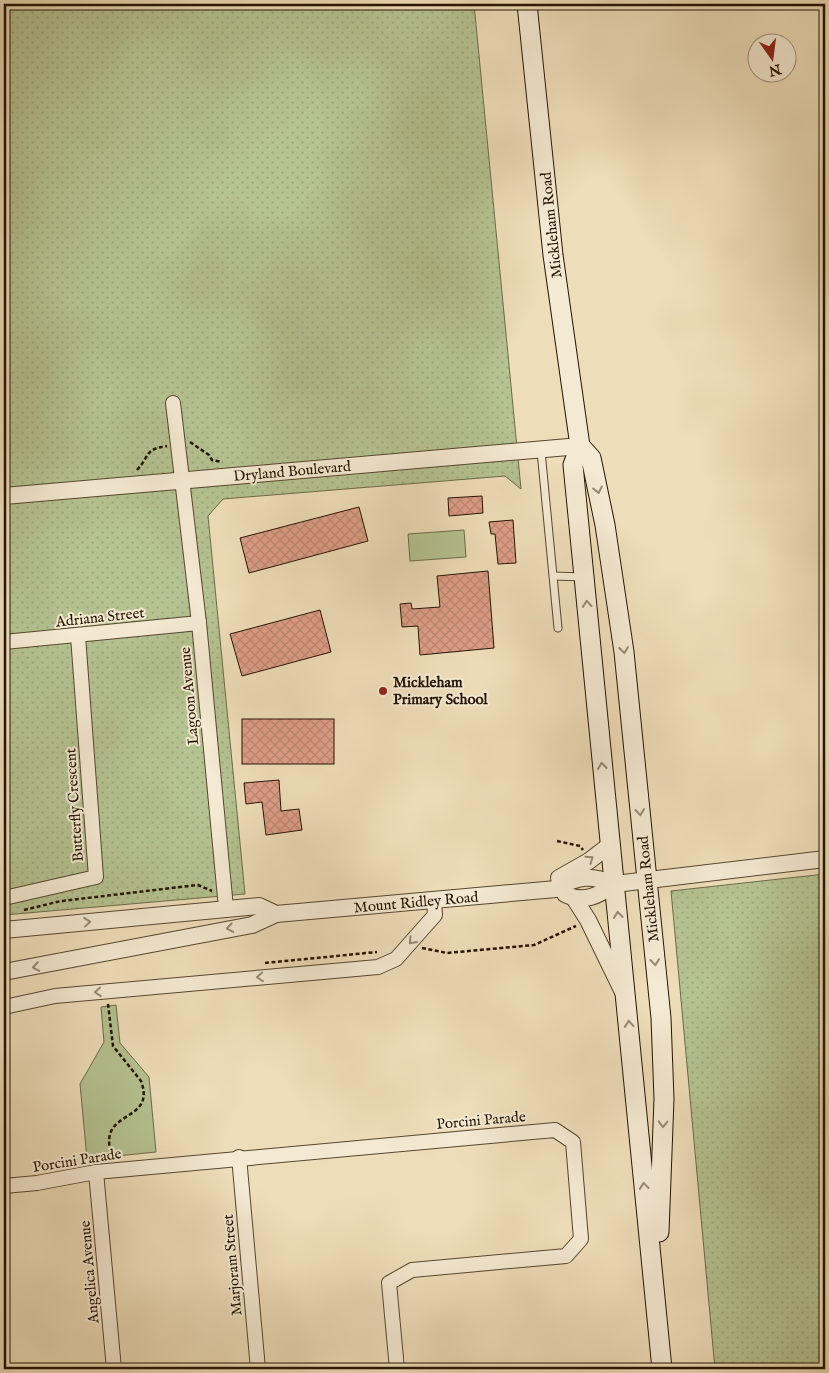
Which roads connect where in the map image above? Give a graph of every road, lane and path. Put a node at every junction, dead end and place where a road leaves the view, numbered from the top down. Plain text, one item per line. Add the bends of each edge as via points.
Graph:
1 (527, 4) edge
2 (173, 403) dead end
3 (580, 446) junction
4 (541, 451) junction
5 (182, 480) junction
6 (4, 496) edge
7 (554, 576) junction
8 (584, 577) junction
9 (615, 583) junction
10 (199, 623) junction
11 (558, 628) dead end
12 (78, 636) junction
13 (4, 642) edge
14 (611, 844) junction
15 (825, 858) edge
16 (648, 879) junction
17 (615, 884) junction
18 (556, 889) junction
19 (538, 890) junction
20 (4, 898) edge
21 (574, 898) junction
22 (434, 901) junction
23 (225, 902) junction
24 (24, 910) dead end
25 (276, 914) junction
26 (4, 930) edge
27 (4, 972) edge
28 (106, 991) junction
29 (626, 998) junction
30 (4, 1007) edge
31 (239, 1158) junction
32 (112, 1170) junction
33 (96, 1172) junction
34 (4, 1186) edge
35 (659, 1339) junction
36 (114, 1369) edge
37 (258, 1369) edge
38 (397, 1369) edge
39 (662, 1369) edge

1 - 3 main road, Mickleham Road via 553,255
2 - 5 street, Lagoon Avenue
3 - 4 street, Dryland Boulevard
3 - 8 main road, Mickleham Road via 573,466
3 -> 9 main road, Mickleham Road via 591,458
4 - 5 street, Dryland Boulevard
4 - 7 lane
5 - 6 street, Dryland Boulevard
5 - 10 street, Lagoon Avenue
7 - 8 lane
7 - 11 lane
8 - 9 main road
14 -> 8 main road, Mickleham Road
9 -> 16 main road, Mickleham Road
10 - 12 street, Adriana Street
10 - 23 street, Lagoon Avenue
12 - 13 street, Adriana Street
12 - 20 street, Butterfly Crescent via 96,877
14 - 17 main road, Mickleham Road
19 -> 14 street via 589,861
15 - 16 street, Mount Ridley Road
16 - 17 street, Mount Ridley Road
16 -> 35 main road, Mickleham Road via 661,1018 664,1099 658,1227
17 - 18 street, Mount Ridley Road via 591,877 571,879
17 - 21 street, Mount Ridley Road via 597,896
29 -> 17 main road, Mickleham Road
18 - 19 street, Mount Ridley Road
18 - 21 street, Mount Ridley Road
19 - 22 street, Mount Ridley Road
21 - 29 street
22 - 25 street, Mount Ridley Road
22 -> 28 street via 435,915 388,964
23 - 24 path via 198,885 61,901
23 - 25 street, Mount Ridley Road via 259,906
26 -> 23 street, Mount Ridley Road
25 -> 27 street, Mount Ridley Road via 252,924
28 -> 30 street via 55,996
28 - 32 path via 111,1042 143,1087 143,1098 138,1108 110,1134
35 -> 29 main road, Mickleham Road
31 - 32 street, Porcini Parade
31 - 37 street, Marjoram Street
31 - 38 street, Porcini Parade via 555,1130 573,1142 581,1239 566,1256 412,1270 390,1283
32 - 33 street, Porcini Parade
33 - 34 street, Porcini Parade
33 - 36 street, Angelica Avenue
35 - 39 main road, Mickleham Road

